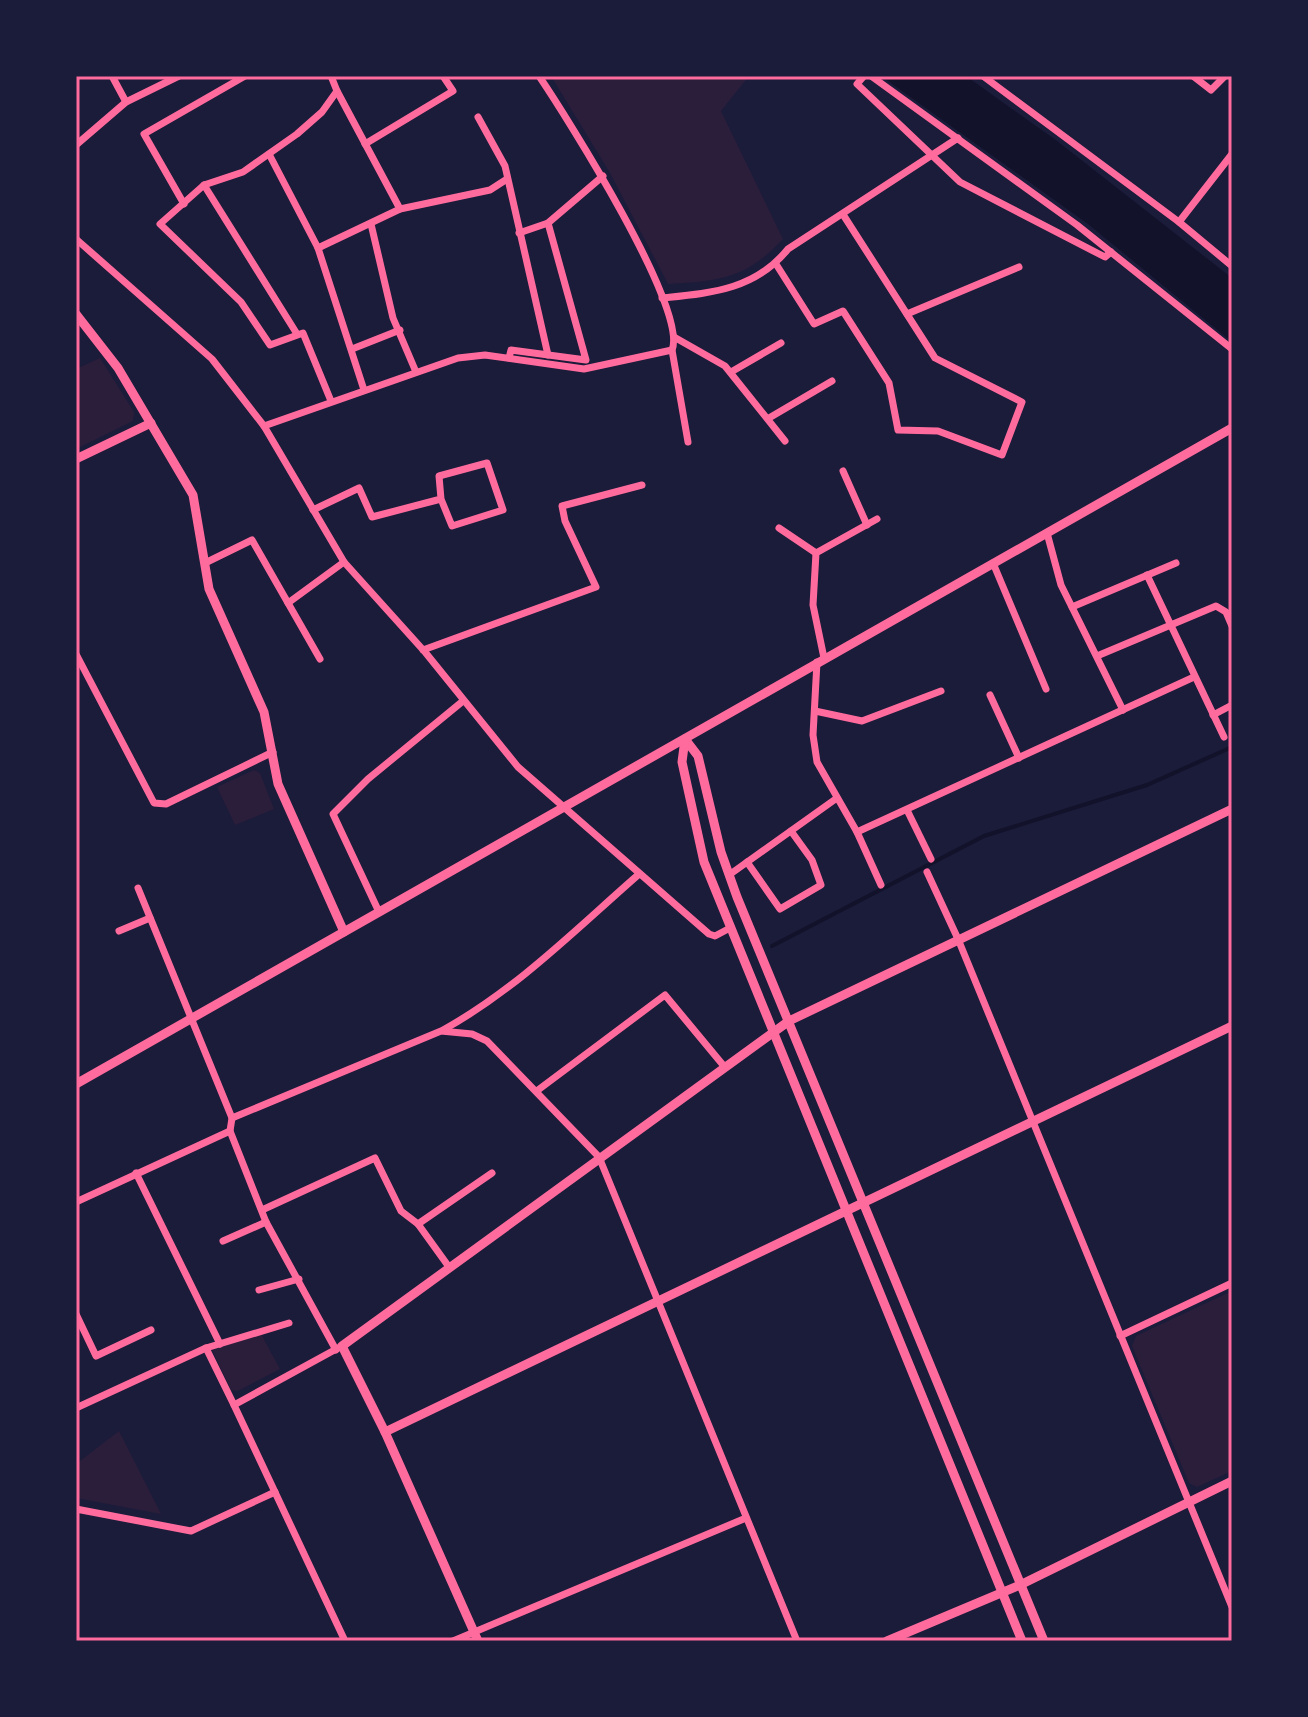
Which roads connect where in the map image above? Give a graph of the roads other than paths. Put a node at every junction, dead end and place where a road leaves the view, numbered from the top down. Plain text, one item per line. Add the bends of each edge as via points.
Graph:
1 (112, 76) edge
2 (179, 76) edge
3 (245, 76) edge
4 (331, 76) edge
5 (443, 76) edge
6 (539, 76) edge
7 (864, 76) edge
8 (871, 76) edge
9 (983, 76) edge
10 (1193, 76) edge
11 (1225, 76) edge
12 (165, 79) edge
13 (337, 91) junction
14 (126, 102) junction
15 (478, 117) dead end
16 (958, 138) junction
17 (365, 144) junction
18 (76, 145) edge
19 (269, 154) junction
20 (1232, 154) edge
21 (931, 156) junction
22 (603, 176) junction
23 (507, 179) junction
24 (204, 185) junction
25 (184, 204) junction
26 (400, 209) junction
27 (844, 216) junction
28 (1179, 222) junction
29 (548, 223) junction
30 (371, 224) junction
31 (519, 233) junction
32 (76, 239) edge
33 (318, 248) junction
34 (1111, 252) junction
35 (776, 264) junction
36 (1232, 266) edge
37 (1019, 267) dead end
38 (662, 298) junction
39 (76, 314) edge
40 (907, 314) junction
41 (400, 330) junction
42 (297, 334) junction
43 (674, 337) junction
44 (781, 343) dead end
45 (352, 349) junction
46 (1232, 349) edge
47 (672, 350) junction
48 (548, 355) junction
49 (509, 358) junction
50 (416, 372) junction
51 (731, 372) junction
52 (832, 381) dead end
53 (364, 390) junction
54 (331, 401) junction
55 (769, 418) junction
56 (151, 423) junction
57 (264, 426) junction
58 (1232, 428) edge
59 (785, 441) dead end
60 (688, 442) dead end
61 (76, 459) edge
62 (843, 471) dead end
63 (642, 485) dead end
64 (441, 499) junction
65 (313, 510) junction
66 (877, 519) dead end
67 (867, 525) junction
68 (779, 528) dead end
69 (1047, 533) junction
70 (816, 553) junction
71 (344, 562) junction
72 (205, 563) junction
73 (993, 563) junction
74 (1176, 563) dead end
75 (1147, 575) junction
76 (288, 603) junction
77 (1072, 607) junction
78 (1169, 626) junction
79 (1232, 626) edge
80 (423, 650) junction
81 (76, 654) edge
82 (1097, 656) junction
83 (320, 659) dead end
84 (820, 660) junction
85 (1194, 677) junction
86 (1046, 689) dead end
87 (941, 691) dead end
88 (990, 695) dead end
89 (463, 701) junction
90 (1232, 705) edge
91 (1123, 710) junction
92 (815, 711) junction
93 (1213, 715) junction
94 (1224, 737) dead end
95 (685, 739) junction
96 (273, 752) junction
97 (1019, 758) junction
98 (837, 798) junction
99 (563, 809) junction
100 (1232, 809) edge
101 (907, 810) junction
102 (791, 831) junction
103 (857, 832) junction
104 (931, 859) dead end
105 (747, 862) junction
106 (927, 872) dead end
107 (638, 875) junction
108 (729, 875) junction
109 (881, 885) dead end
110 (138, 888) dead end
111 (379, 912) junction
112 (150, 918) junction
113 (730, 928) junction
114 (119, 931) dead end
115 (344, 932) junction
116 (958, 939) junction
117 (191, 1018) junction
118 (789, 1021) junction
119 (1232, 1026) edge
120 (441, 1031) junction
121 (772, 1032) junction
122 (723, 1065) junction
123 (76, 1084) edge
124 (538, 1090) junction
125 (232, 1118) junction
126 (1031, 1121) junction
127 (230, 1131) junction
128 (599, 1157) junction
129 (136, 1173) junction
130 (492, 1173) dead end
131 (76, 1202) edge
132 (862, 1202) junction
133 (845, 1209) junction
134 (262, 1210) junction
135 (266, 1222) junction
136 (418, 1224) junction
137 (223, 1241) dead end
138 (449, 1267) junction
139 (299, 1279) junction
140 (1232, 1283) edge
141 (259, 1290) dead end
142 (657, 1300) junction
143 (76, 1314) edge
144 (289, 1323) dead end
145 (151, 1330) dead end
146 (1120, 1336) junction
147 (220, 1344) junction
148 (206, 1348) junction
149 (339, 1348) junction
150 (234, 1405) junction
151 (76, 1408) edge
152 (385, 1432) junction
153 (1232, 1481) edge
154 (275, 1492) junction
155 (1188, 1502) junction
156 (76, 1509) edge
157 (746, 1518) junction
158 (1020, 1585) junction
159 (1002, 1593) junction
160 (1232, 1607) edge
161 (476, 1637) edge
162 (345, 1641) edge
163 (453, 1641) edge
164 (797, 1641) edge
165 (887, 1641) edge
166 (1022, 1641) edge
167 (1044, 1641) edge

1 - 14 street
2 - 12 street
3 - 25 street via 144,134
4 - 13 street
5 - 17 street via 453,91
6 - 22 street
7 - 21 street via 857,84
8 - 16 street
9 - 28 street
10 - 11 street via 1211,90
12 - 14 street
13 - 17 street
13 - 19 street via 322,112
14 - 18 street
15 - 23 street
16 - 21 street
16 - 34 street
17 - 26 street
19 - 24 street via 243,172
19 - 33 street
20 - 28 street
21 - 27 street
21 - 34 street via 960,182 1105,257
22 - 29 street
22 - 38 street
23 - 26 street via 490,190
23 - 31 street
24 - 25 street
24 - 42 street
25 - 42 street via 160,224 241,302 270,345
26 - 30 street
27 - 35 street via 788,249
27 - 40 street
28 - 36 street
29 - 31 street
29 - 48 street via 586,360
30 - 33 street
30 - 41 street
31 - 48 street
32 - 57 street via 212,359
33 - 45 street
34 - 46 street
35 - 38 street via 722,292
35 - 40 street via 814,324 843,311 889,383 898,430 938,431 1002,455 1022,402 935,358
37 - 40 street
38 - 43 street
39 - 56 street
41 - 45 street
41 - 50 street
42 - 54 street via 303,333
43 - 47 street
43 - 51 street via 700,348
44 - 51 street
45 - 53 street
47 - 49 street via 584,369
47 - 60 street
48 - 49 street via 511,350
49 - 50 street via 458,358
50 - 53 street
51 - 55 street
52 - 55 street
53 - 54 street
54 - 57 street
55 - 59 street
56 - 61 street
56 - 72 street via 193,495
57 - 65 street
58 - 69 street
62 - 67 street
63 - 80 street via 562,506 596,587
64 - 64 street via 439,476 487,463 503,510 452,526
64 - 65 street via 372,517 359,488
65 - 71 street
66 - 67 street
67 - 70 street
68 - 70 street
69 - 73 street
69 - 77 street
70 - 84 street via 813,605
71 - 76 street
71 - 80 street
72 - 76 street via 252,540
72 - 96 street via 219,618 264,712
73 - 84 street
73 - 86 street
74 - 75 street
75 - 77 street
75 - 78 street
76 - 83 street
77 - 82 street
78 - 79 street via 1216,606 1226,612
78 - 82 street
78 - 85 street
80 - 89 street
81 - 96 street via 154,803 166,804
82 - 91 street
84 - 92 street
84 - 95 street
85 - 91 street
85 - 93 street
87 - 92 street via 862,721
88 - 97 street
89 - 99 street via 518,767
89 - 111 street via 333,814
90 - 93 street
91 - 97 street
92 - 98 street via 817,762
93 - 94 street
95 - 99 street
95 - 108 street via 698,756
95 - 113 street via 687,792 704,862
96 - 115 street via 278,784
97 - 101 street
98 - 102 street
98 - 103 street
99 - 107 street
99 - 111 street
100 - 116 street
101 - 103 street
101 - 104 street
102 - 105 street
102 - 105 street via 812,860 821,885 780,909
103 - 109 street
105 - 108 street
106 - 116 street
107 - 113 street via 709,934
107 - 120 street via 523,978
108 - 118 street
110 - 112 street
111 - 115 street
112 - 114 street
112 - 117 street
113 - 121 street
115 - 117 street
116 - 118 street
116 - 126 street
117 - 123 street
117 - 125 street
118 - 121 street
118 - 132 street
119 - 126 street
120 - 124 street via 487,1041
120 - 125 street
121 - 122 street
121 - 133 street
122 - 124 street via 665,995
122 - 128 street
124 - 128 street
125 - 127 street
126 - 132 street
126 - 146 street
127 - 129 street
127 - 134 street
128 - 138 street
128 - 142 street
129 - 131 street
129 - 147 street
130 - 136 street
132 - 133 street
132 - 158 street
133 - 142 street
133 - 159 street
134 - 135 street
134 - 136 street via 375,1158 401,1211
135 - 137 street
135 - 139 street
136 - 138 street
138 - 149 street
139 - 141 street
139 - 149 street
140 - 146 street
142 - 152 street
142 - 157 street
143 - 145 street via 96,1356
144 - 147 street
146 - 155 street
147 - 148 street
148 - 150 street
148 - 151 street
149 - 150 street
149 - 152 street
150 - 154 street
152 - 161 street
153 - 155 street
154 - 156 street via 191,1531
154 - 162 street
155 - 158 street
155 - 160 street
157 - 161 street
157 - 164 street
158 - 159 street
158 - 167 street
159 - 165 street
159 - 166 street
161 - 163 street

